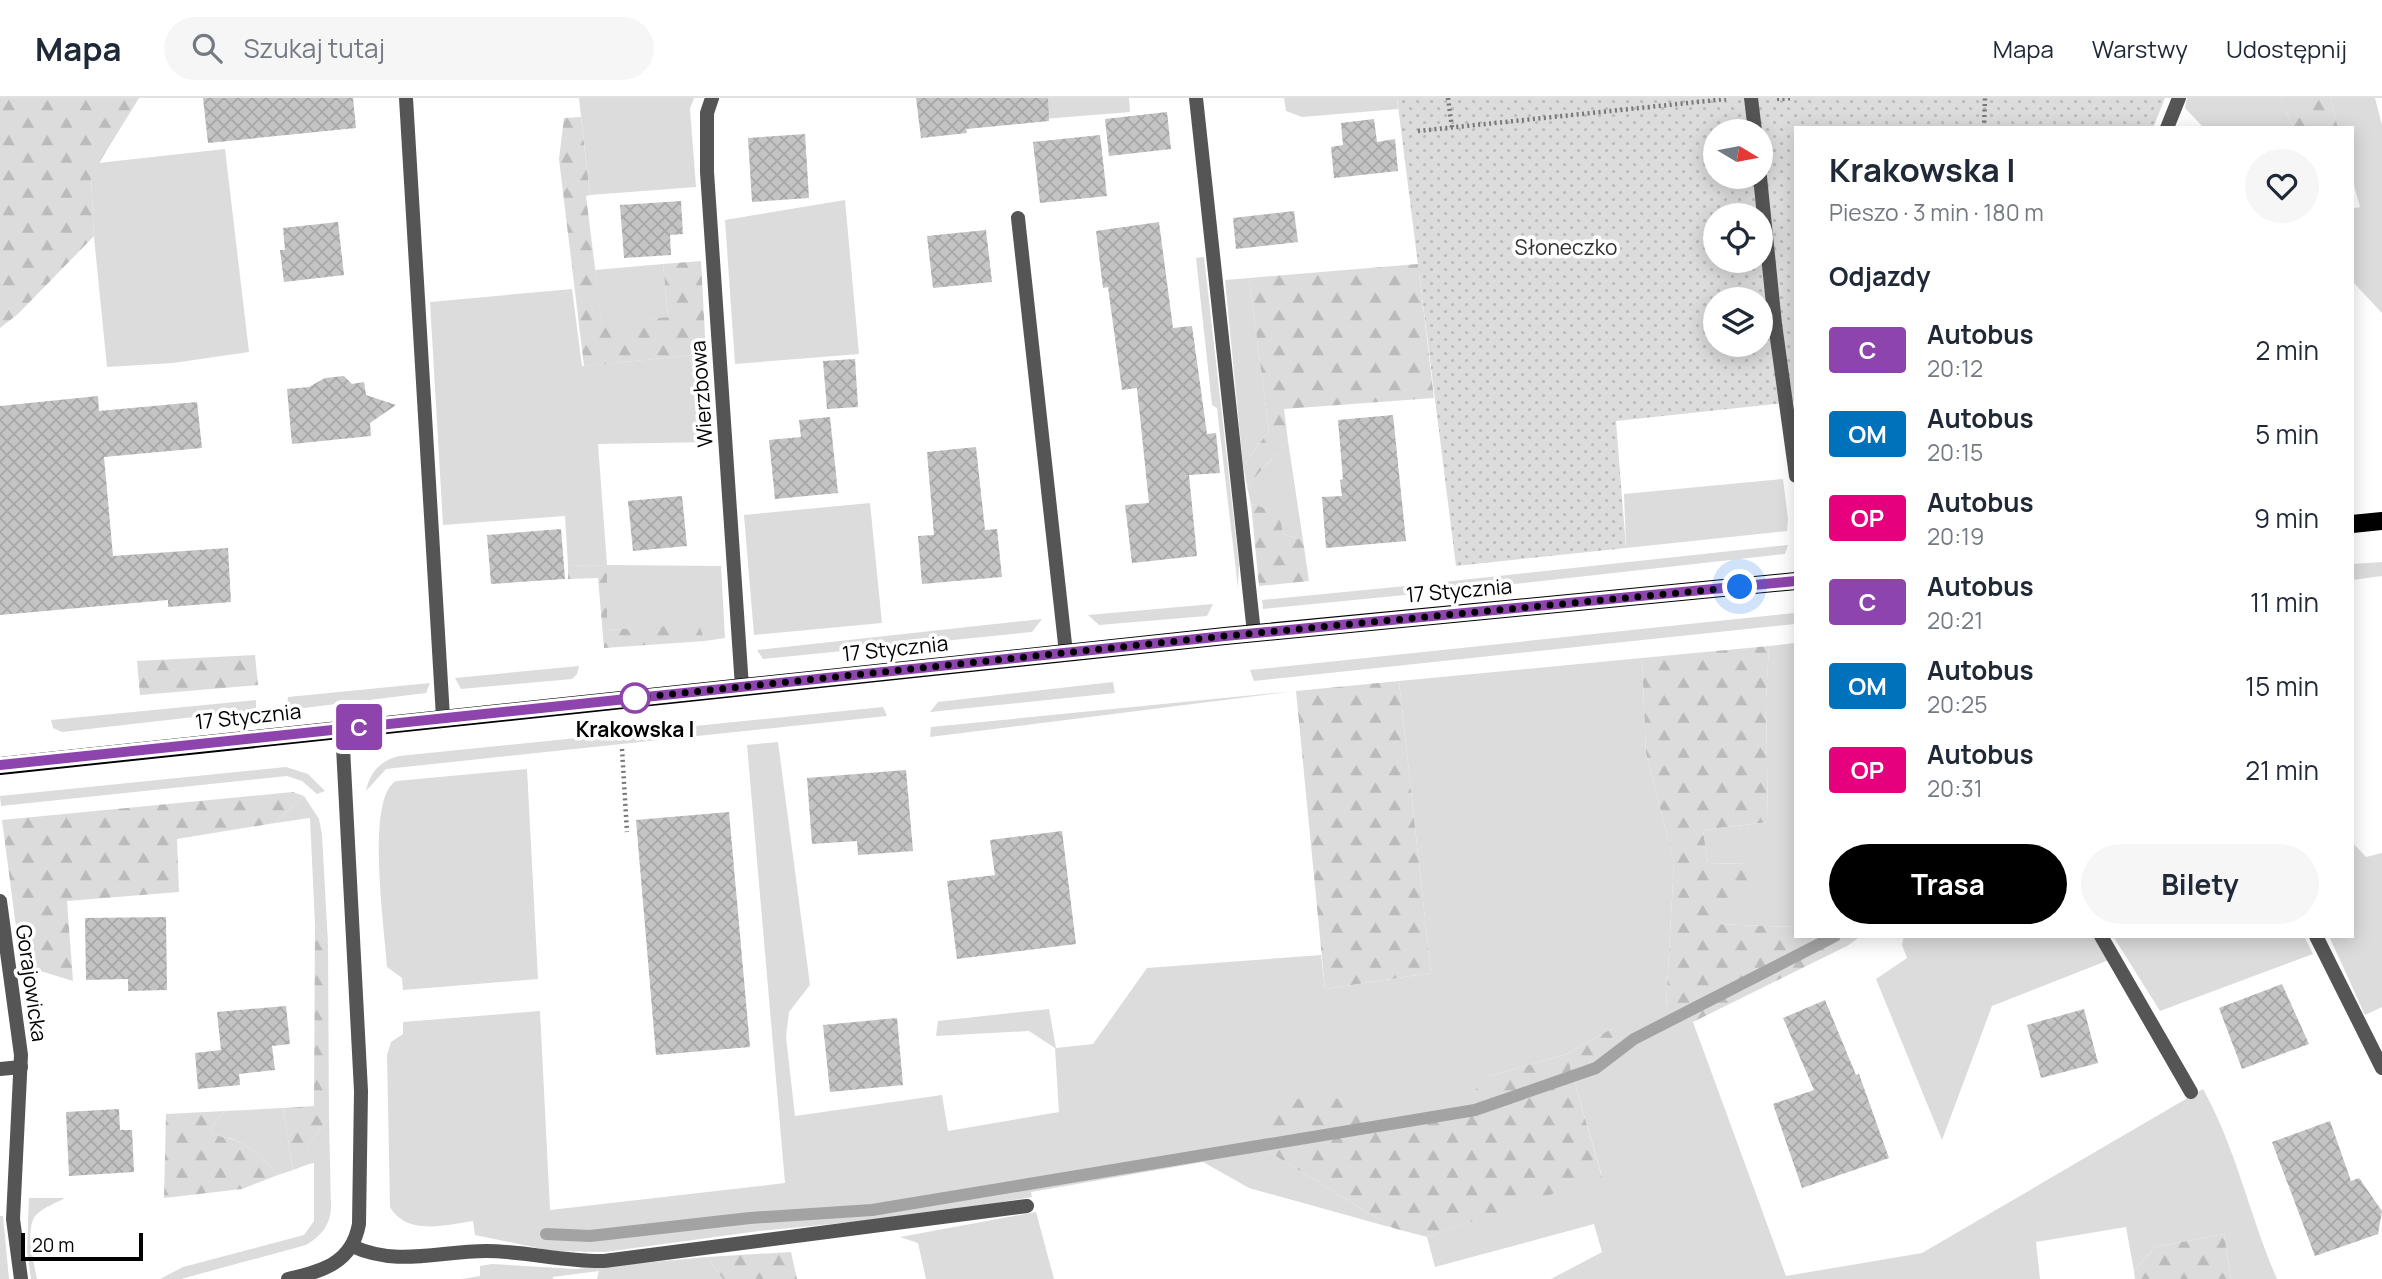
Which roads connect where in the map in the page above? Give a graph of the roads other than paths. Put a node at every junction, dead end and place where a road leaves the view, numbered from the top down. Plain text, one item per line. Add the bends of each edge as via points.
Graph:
1 (406, 98) edge
2 (712, 98) edge
3 (1196, 98) edge
4 (1751, 98) edge
5 (2179, 98) edge
6 (1754, 119) edge
7 (2168, 126) edge
8 (1761, 189) edge
9 (1018, 218) dead end
10 (1794, 462) edge
11 (2382, 521) edge
12 (2354, 524) edge
13 (1794, 581) edge
14 (1254, 633) junction
15 (1066, 653) junction
16 (742, 687) junction
17 (443, 717) junction
18 (342, 728) junction
19 (0, 765) edge
20 (0, 901) edge
21 (2102, 938) edge
22 (2317, 938) edge
23 (20, 1067) junction
24 (2382, 1068) edge
25 (0, 1069) edge
26 (2191, 1091) dead end
27 (1027, 1206) dead end
28 (352, 1246) junction
29 (21, 1279) edge
30 (288, 1279) edge

1 - 17 street
2 - 16 street, Wierzbowa via 707,113 707,172
3 - 14 street
4 - 6 street
5 - 7 street
8 - 10 street
9 - 15 street
11 - 12 main road
13 - 14 main road, 17 Stycznia
14 - 15 main road, 17 Stycznia
15 - 16 main road, 17 Stycznia
16 - 17 main road, 17 Stycznia
17 - 18 main road, 17 Stycznia
18 - 19 main road, 17 Stycznia
18 - 28 street via 361,1091 360,1216
20 - 23 street, Gorajowicka
21 - 26 street
22 - 24 street
23 - 25 street
23 - 29 street, Gorajowicka via 13,1219
27 - 28 street via 604,1261 484,1251 397,1259
28 - 30 street via 335,1265

